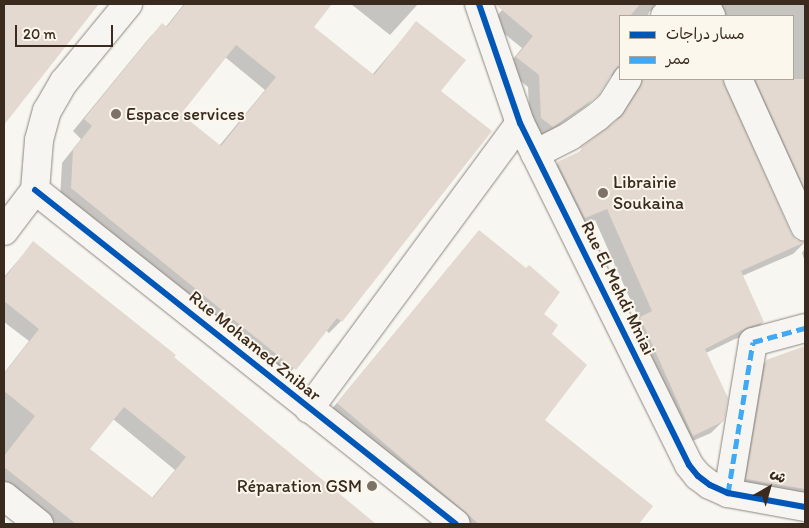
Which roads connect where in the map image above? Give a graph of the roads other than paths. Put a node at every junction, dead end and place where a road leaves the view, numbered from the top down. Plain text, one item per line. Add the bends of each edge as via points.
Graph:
1 (128, 4) edge
2 (478, 4) edge
3 (682, 4) edge
4 (700, 4) edge
5 (666, 15) edge
6 (710, 15) edge
7 (626, 80) edge
8 (738, 80) edge
9 (520, 123) junction
10 (535, 154) junction
11 (35, 190) junction
12 (805, 227) edge
13 (4, 231) edge
14 (805, 328) edge
15 (308, 409) junction
16 (728, 493) junction
17 (4, 496) edge
18 (805, 507) edge
19 (39, 524) edge
20 (456, 524) edge

1 - 11 street via 64,82 47,112 39,140
2 - 9 street, Rue El Mehdi Mniai
3 - 5 street
4 - 6 street
7 - 10 street via 611,105 597,117
8 - 12 street
9 - 10 street, Rue El Mehdi Mniai
9 - 15 street
10 - 16 street, Rue El Mehdi Mniai via 689,465 710,485
11 - 13 street
11 - 15 street, Rue Mohamed Znibar
14 - 16 street via 754,342
15 - 20 street, Rue Mohamed Znibar
16 - 18 street, Rue El Mehdi Mniai
17 - 19 street

